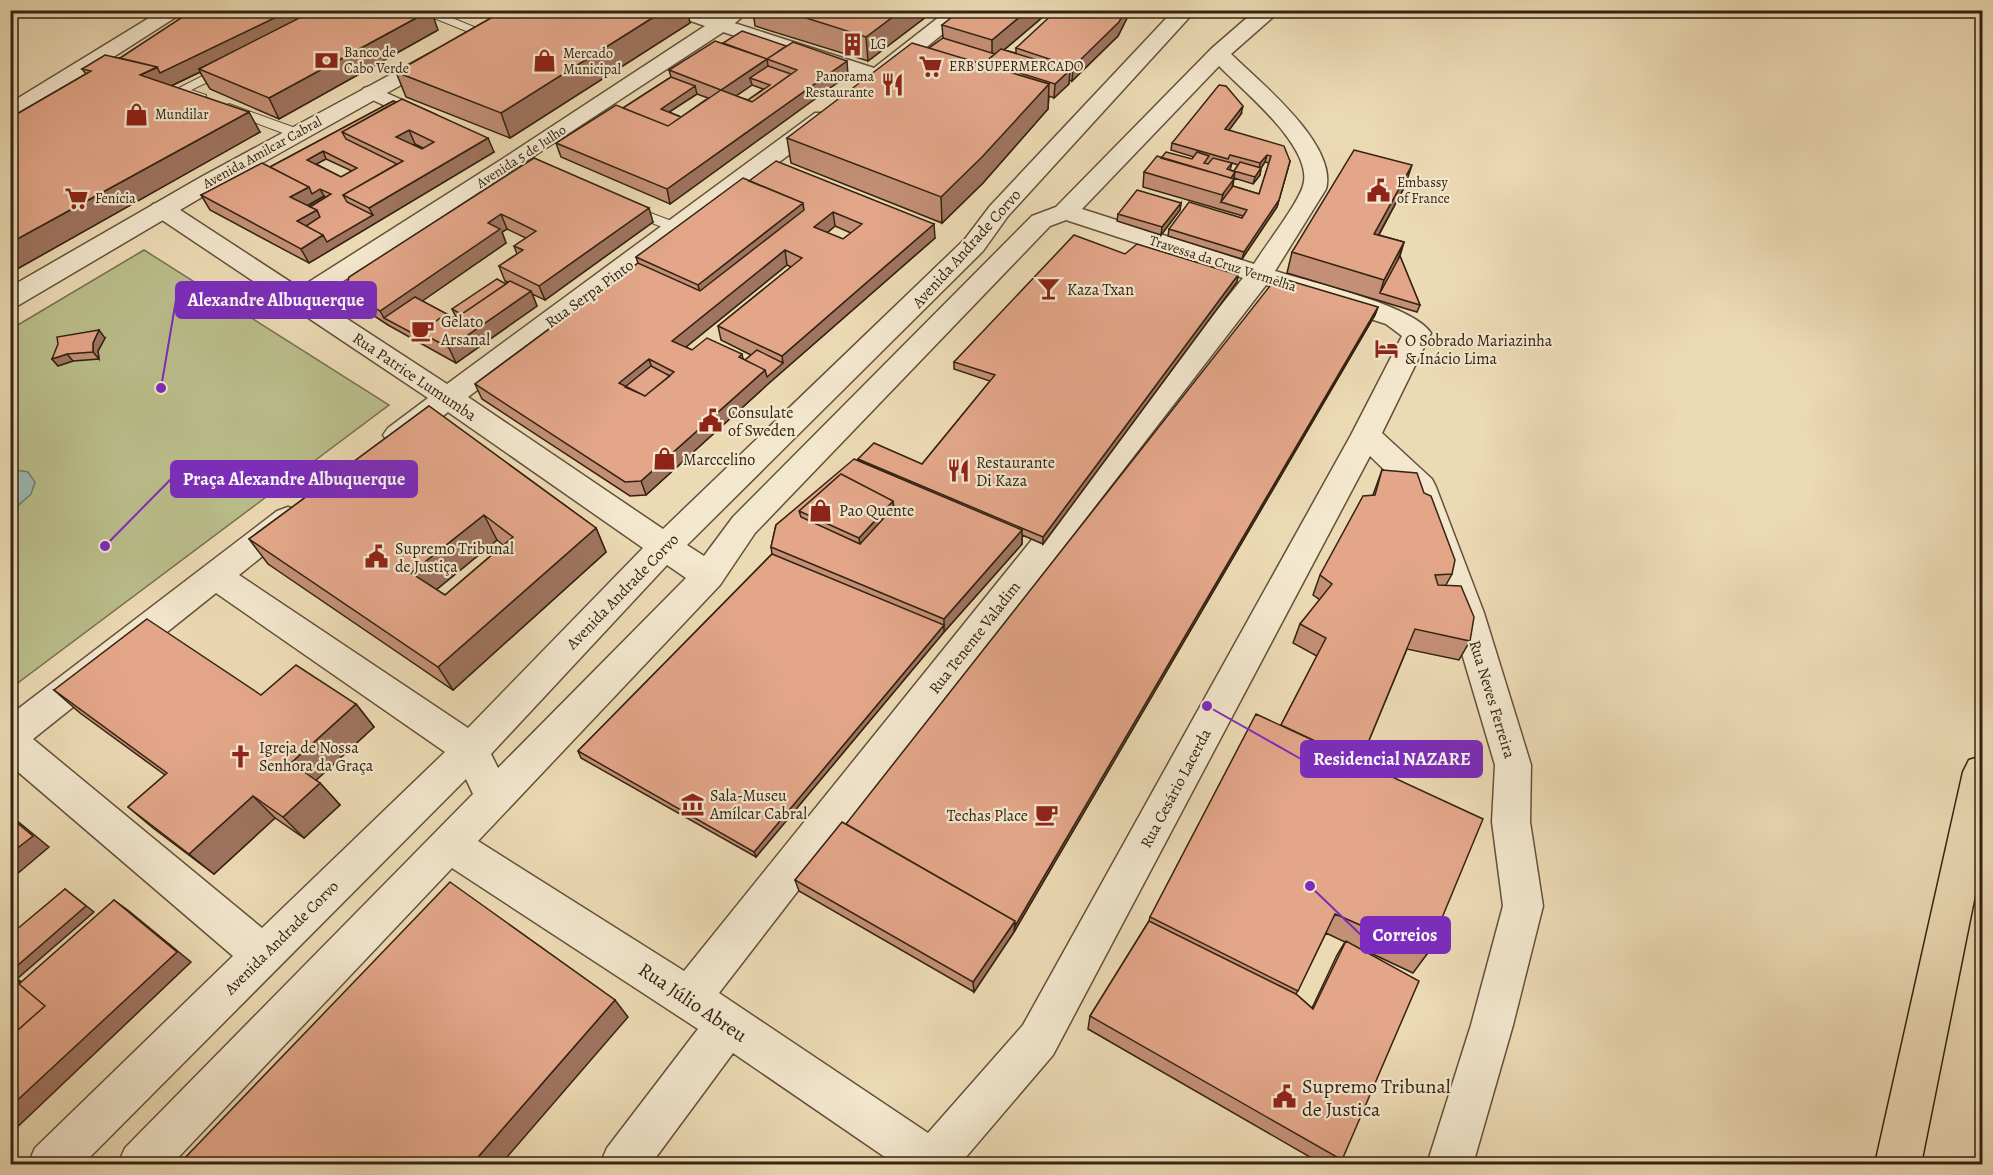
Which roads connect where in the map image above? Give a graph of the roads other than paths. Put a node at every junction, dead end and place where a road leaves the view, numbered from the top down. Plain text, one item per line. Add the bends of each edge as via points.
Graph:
1 (177, 10) edge
2 (420, 10) edge
3 (678, 10) edge
4 (741, 10) edge
5 (962, 10) edge
6 (1186, 10) edge
7 (1271, 10) edge
8 (721, 24) junction
9 (489, 26) joint
10 (1219, 54) junction
11 (242, 61) edge
12 (878, 76) junction
13 (371, 92) junction
14 (10, 113) edge
15 (443, 126) edge
16 (296, 133) junction
17 (494, 151) edge
18 (515, 161) junction
19 (540, 172) edge
20 (614, 202) edge
21 (162, 209) junction
22 (1065, 212) junction
23 (677, 228) junction
24 (1259, 276) junction
25 (10, 299) edge
26 (299, 299) junction
27 (1381, 313) joint
28 (447, 397) junction
29 (1366, 435) junction
30 (382, 447) edge
31 (308, 504) edge
32 (664, 547) junction
33 (214, 575) junction
34 (708, 576) junction
35 (10, 736) edge
36 (10, 742) edge
37 (471, 750) junction
38 (1983, 772) edge
39 (493, 797) junction
40 (449, 844) junction
41 (262, 954) junction
42 (689, 998) junction
43 (726, 1025) junction
44 (51, 1164) edge
45 (141, 1164) edge
46 (623, 1164) edge
47 (933, 1164) edge
48 (1450, 1164) edge
49 (1898, 1164) edge

1 - 14 street
2 - 9 lane
3 - 8 street
4 - 8 street, Avenida 5 de Julho
5 - 12 street, Rua Serpa Pinto
6 - 32 street, Avenida Andrade Corvo via 958,261
7 - 10 street, Avenida Andrade Corvo
8 - 12 street
8 - 18 street, Avenida 5 de Julho
9 - 13 street, Avenida Amilcar Cabral
10 - 22 street, Avenida Andrade Corvo
10 - 24 street, Rua Tenente Valadim via 1302,140 1315,164 1314,189
11 - 16 lane via 180,91
12 - 23 street, Rua Serpa Pinto
13 - 15 street
13 - 16 street, Avenida Amilcar Cabral
16 - 21 street, Avenida Amilcar Cabral
17 - 18 street
18 - 19 street
18 - 26 street, Avenida 5 de Julho
20 - 23 lane
21 - 25 street, Avenida Amilcar Cabral
21 - 26 street, Rua Patrice Lumumba
22 - 24 street, Travessa da Cruz Vermelha
22 - 34 street, Avenida Andrade Corvo via 1041,221 744,525
23 - 28 street, Rua Serpa Pinto
24 - 27 street, Travessa da Cruz Vermelha
24 - 42 street, Rua Tenente Valadim
26 - 28 street, Rua Patrice Lumumba
27 - 29 street, Rua Cesário Lacerda via 1417,333
28 - 30 street, Rua Serpa Pinto
28 - 32 street, Rua Patrice Lumumba
29 - 47 street, Rua Cesário Lacerda via 1038,1040
29 - 48 street, Rua Neves Ferreira via 1421,487 1467,613 1514,765 1511,822 1523,906
31 - 33 street
32 - 34 street, Rua Patrice Lumumba
32 - 37 street, Avenida Andrade Corvo
33 - 35 street
33 - 37 street
34 - 39 street, Avenida Andrade Corvo
36 - 41 street
37 - 39 street
37 - 41 street, Avenida Andrade Corvo
38 - 49 main road
39 - 40 street, Avenida Andrade Corvo
40 - 42 street, Rua Júlio Abreu
40 - 45 street, Avenida Andrade Corvo
41 - 44 street, Avenida Andrade Corvo
42 - 43 street, Rua Júlio Abreu
43 - 46 street
43 - 47 street, Rua Júlio Abreu

